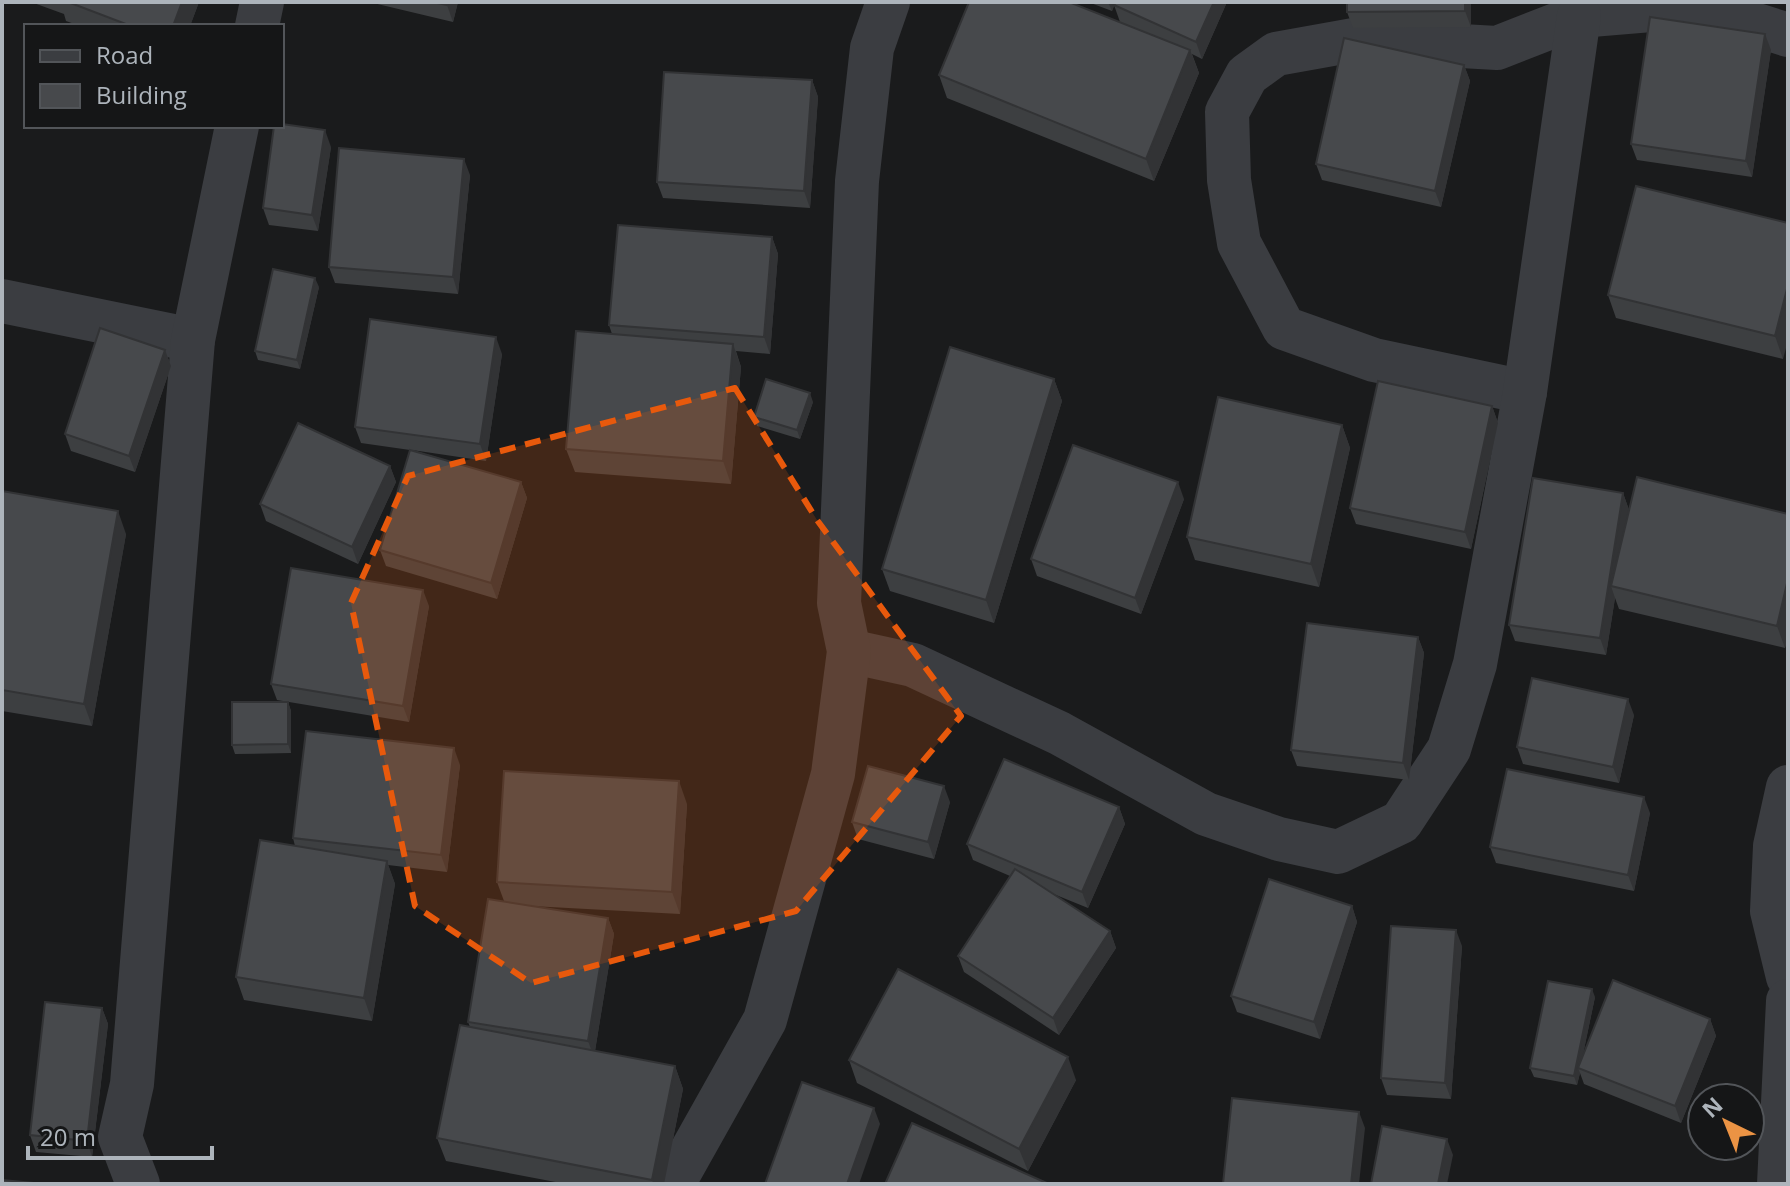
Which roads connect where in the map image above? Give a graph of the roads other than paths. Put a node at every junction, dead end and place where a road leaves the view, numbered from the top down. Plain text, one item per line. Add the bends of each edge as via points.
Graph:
1 (262, 2) edge
2 (888, 2) edge
3 (1579, 16) junction
4 (257, 24) edge
5 (1788, 35) edge
6 (237, 128) edge
7 (2, 301) edge
8 (193, 340) junction
9 (1525, 392) junction
10 (849, 651) junction
11 (1788, 787) edge
12 (1788, 977) edge
13 (1788, 1001) edge
14 (138, 1184) edge
15 (673, 1184) edge
16 (1779, 1184) edge

1 - 4 street
2 - 10 street via 872,48 857,181 839,603
3 - 5 street via 1651,10 1741,20
3 - 9 street
3 - 9 street via 1497,48 1354,40 1276,54 1247,75 1227,112 1229,180 1239,243 1284,328 1374,360
6 - 8 street
7 - 8 street
8 - 14 street via 132,1084 120,1137
9 - 10 street via 1475,664 1449,749 1401,822 1338,852 1206,814 1059,733 913,665
10 - 15 street via 833,774 765,1020
11 - 12 street via 1775,846 1772,911
13 - 16 street

